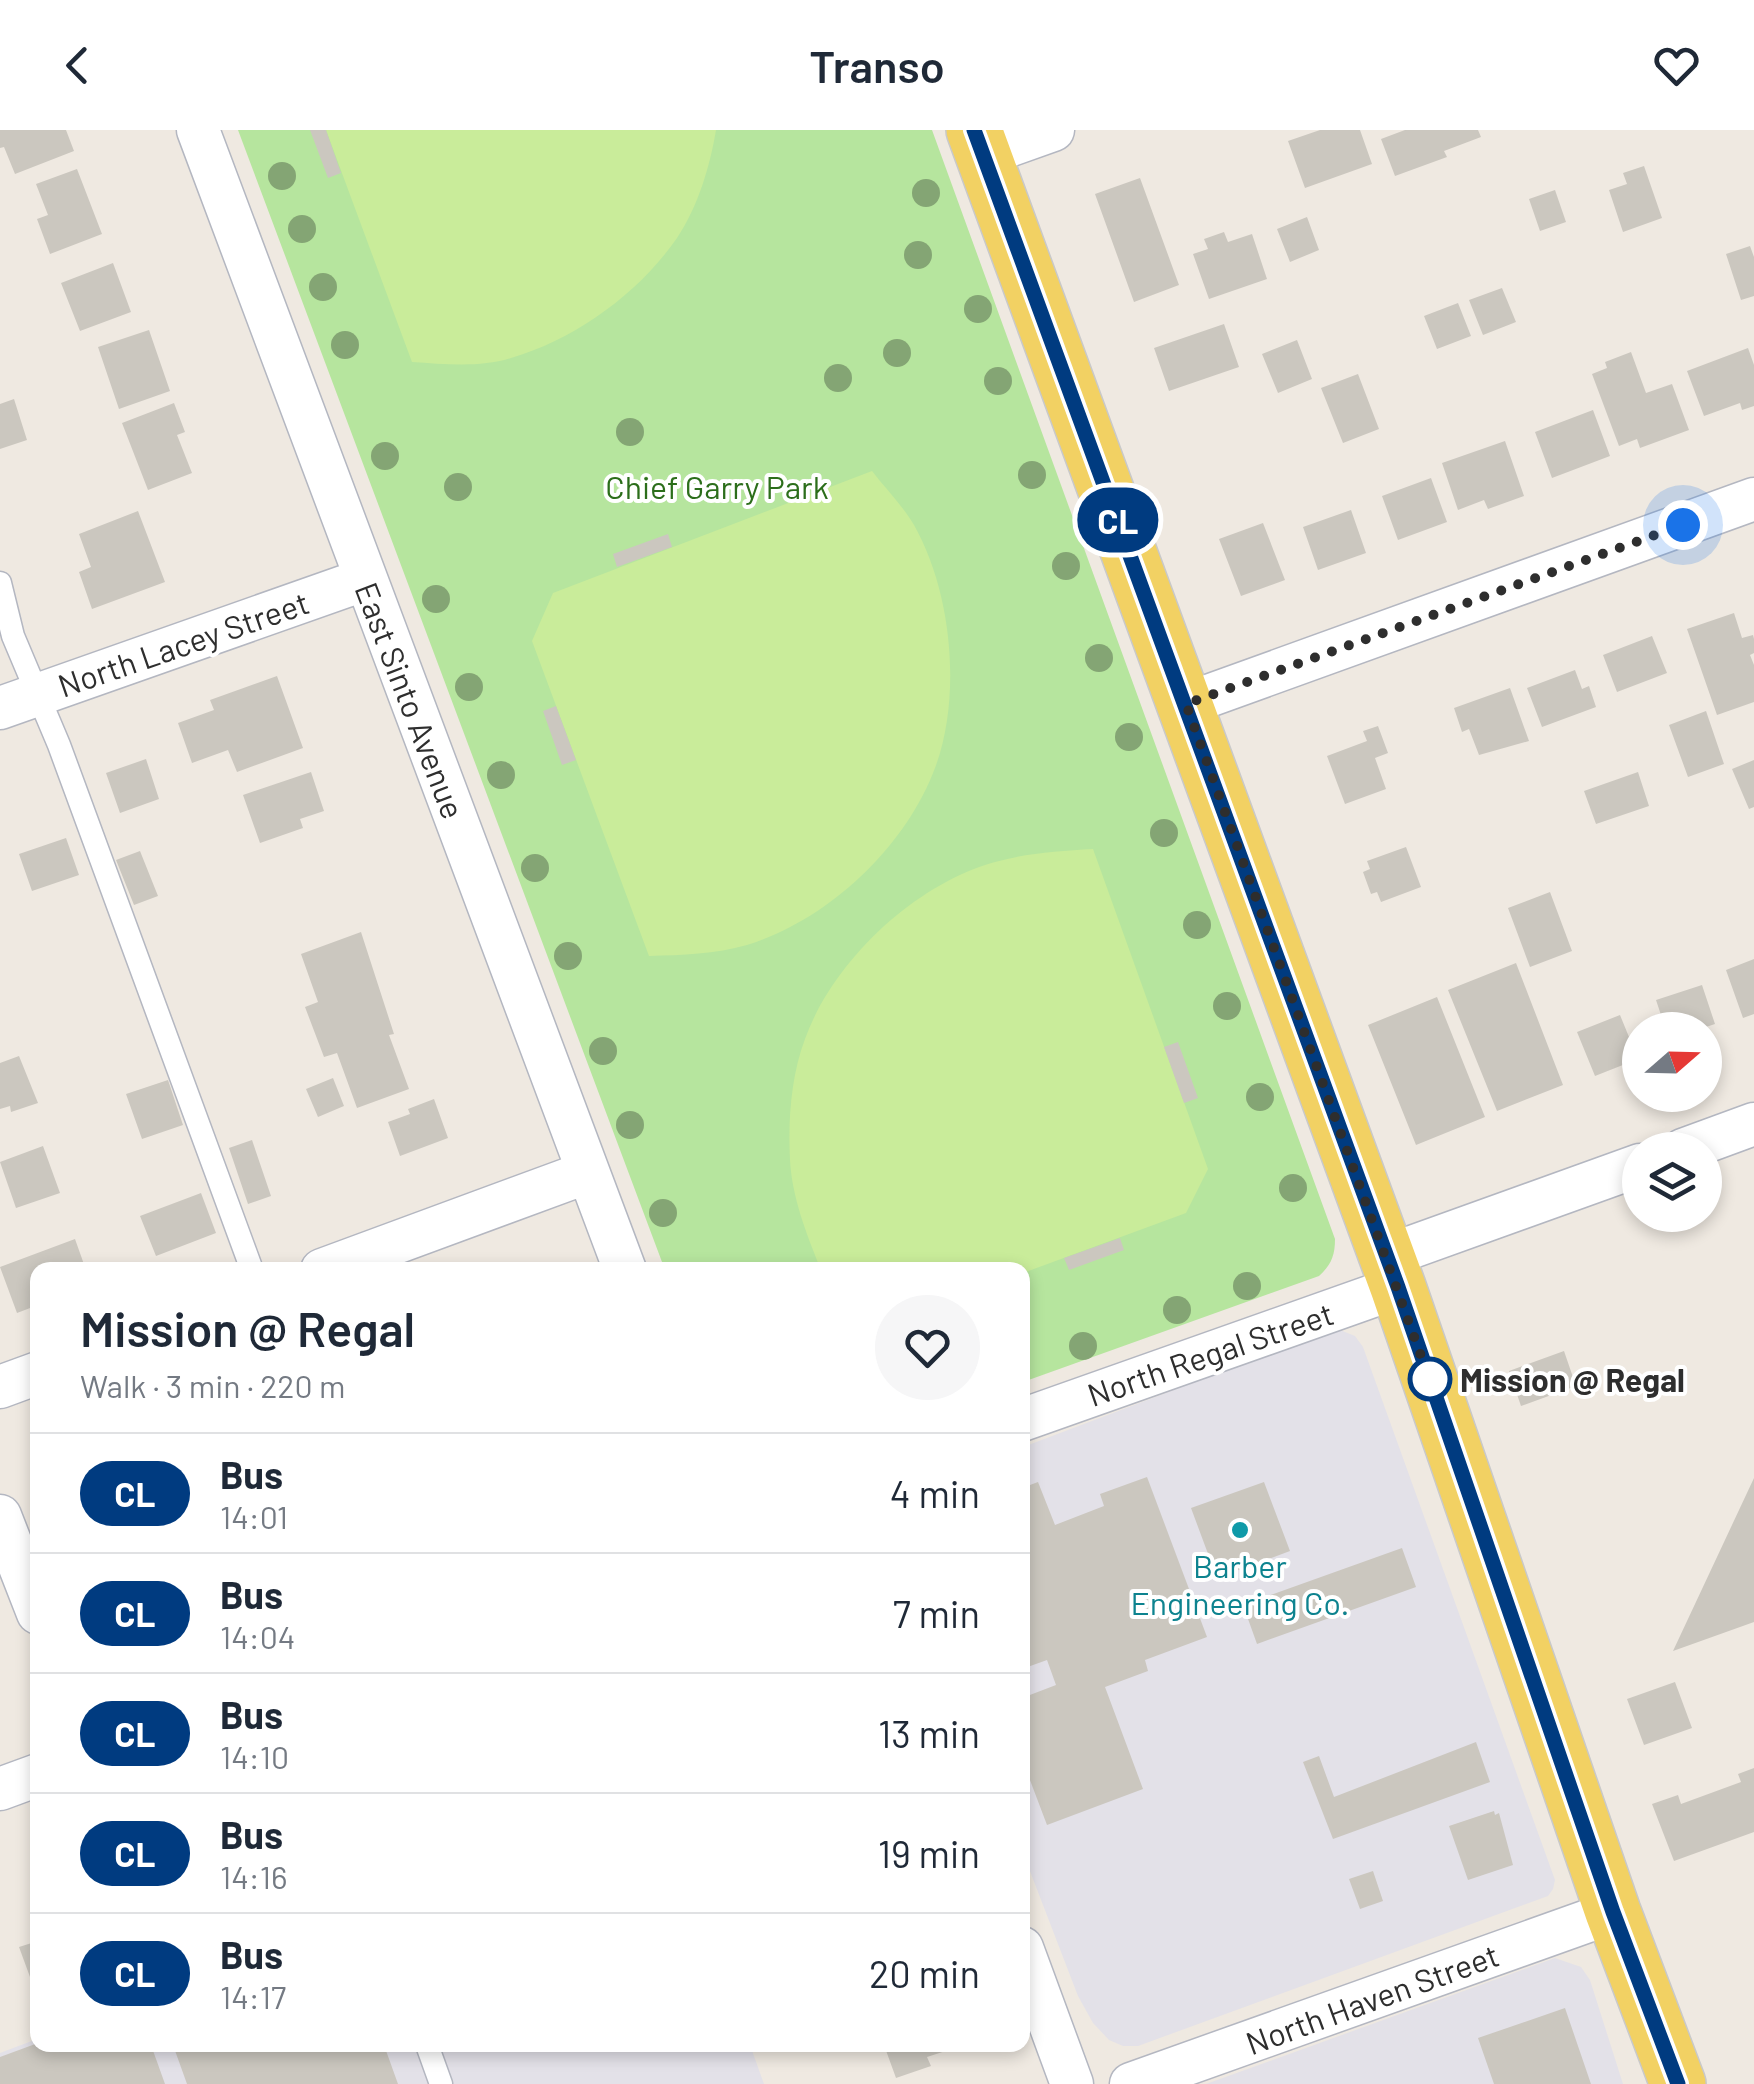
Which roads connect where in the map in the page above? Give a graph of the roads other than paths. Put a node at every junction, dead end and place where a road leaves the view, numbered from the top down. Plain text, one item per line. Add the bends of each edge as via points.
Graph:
1 (198, 130) edge
2 (1053, 130) edge
3 (979, 142) edge
4 (1754, 499) edge
5 (366, 579) junction
6 (0, 583) edge
7 (18, 701) edge
8 (1186, 704) junction
9 (1754, 1124) edge
10 (1722, 1136) edge
11 (588, 1172) junction
12 (1622, 1174) edge
13 (249, 1262) edge
14 (344, 1262) edge
15 (621, 1262) edge
16 (1393, 1271) junction
17 (30, 1376) edge
18 (0, 1386) edge
19 (1030, 1417) edge
20 (0, 1516) edge
21 (30, 1593) edge
22 (30, 1778) edge
23 (0, 1789) edge
24 (1613, 1912) junction
25 (1030, 1970) edge
26 (430, 2052) edge
27 (1677, 2082) edge
28 (441, 2084) edge
29 (1072, 2084) edge
30 (1131, 2084) edge

1 - 5 street, East Sinto Avenue
2 - 3 street
3 - 8 main road
4 - 8 street
5 - 7 street, North Lacey Street
5 - 11 street, East Sinto Avenue
6 - 7 lane
7 - 13 lane via 60,746
8 - 16 main road
9 - 10 street
11 - 14 street
11 - 15 street, East Sinto Avenue
12 - 16 street, North Regal Street
16 - 19 street, North Regal Street
16 - 24 main road
17 - 18 street
20 - 21 street
22 - 23 street
24 - 27 main road
24 - 30 street, North Haven Street
25 - 29 street
26 - 28 lane

